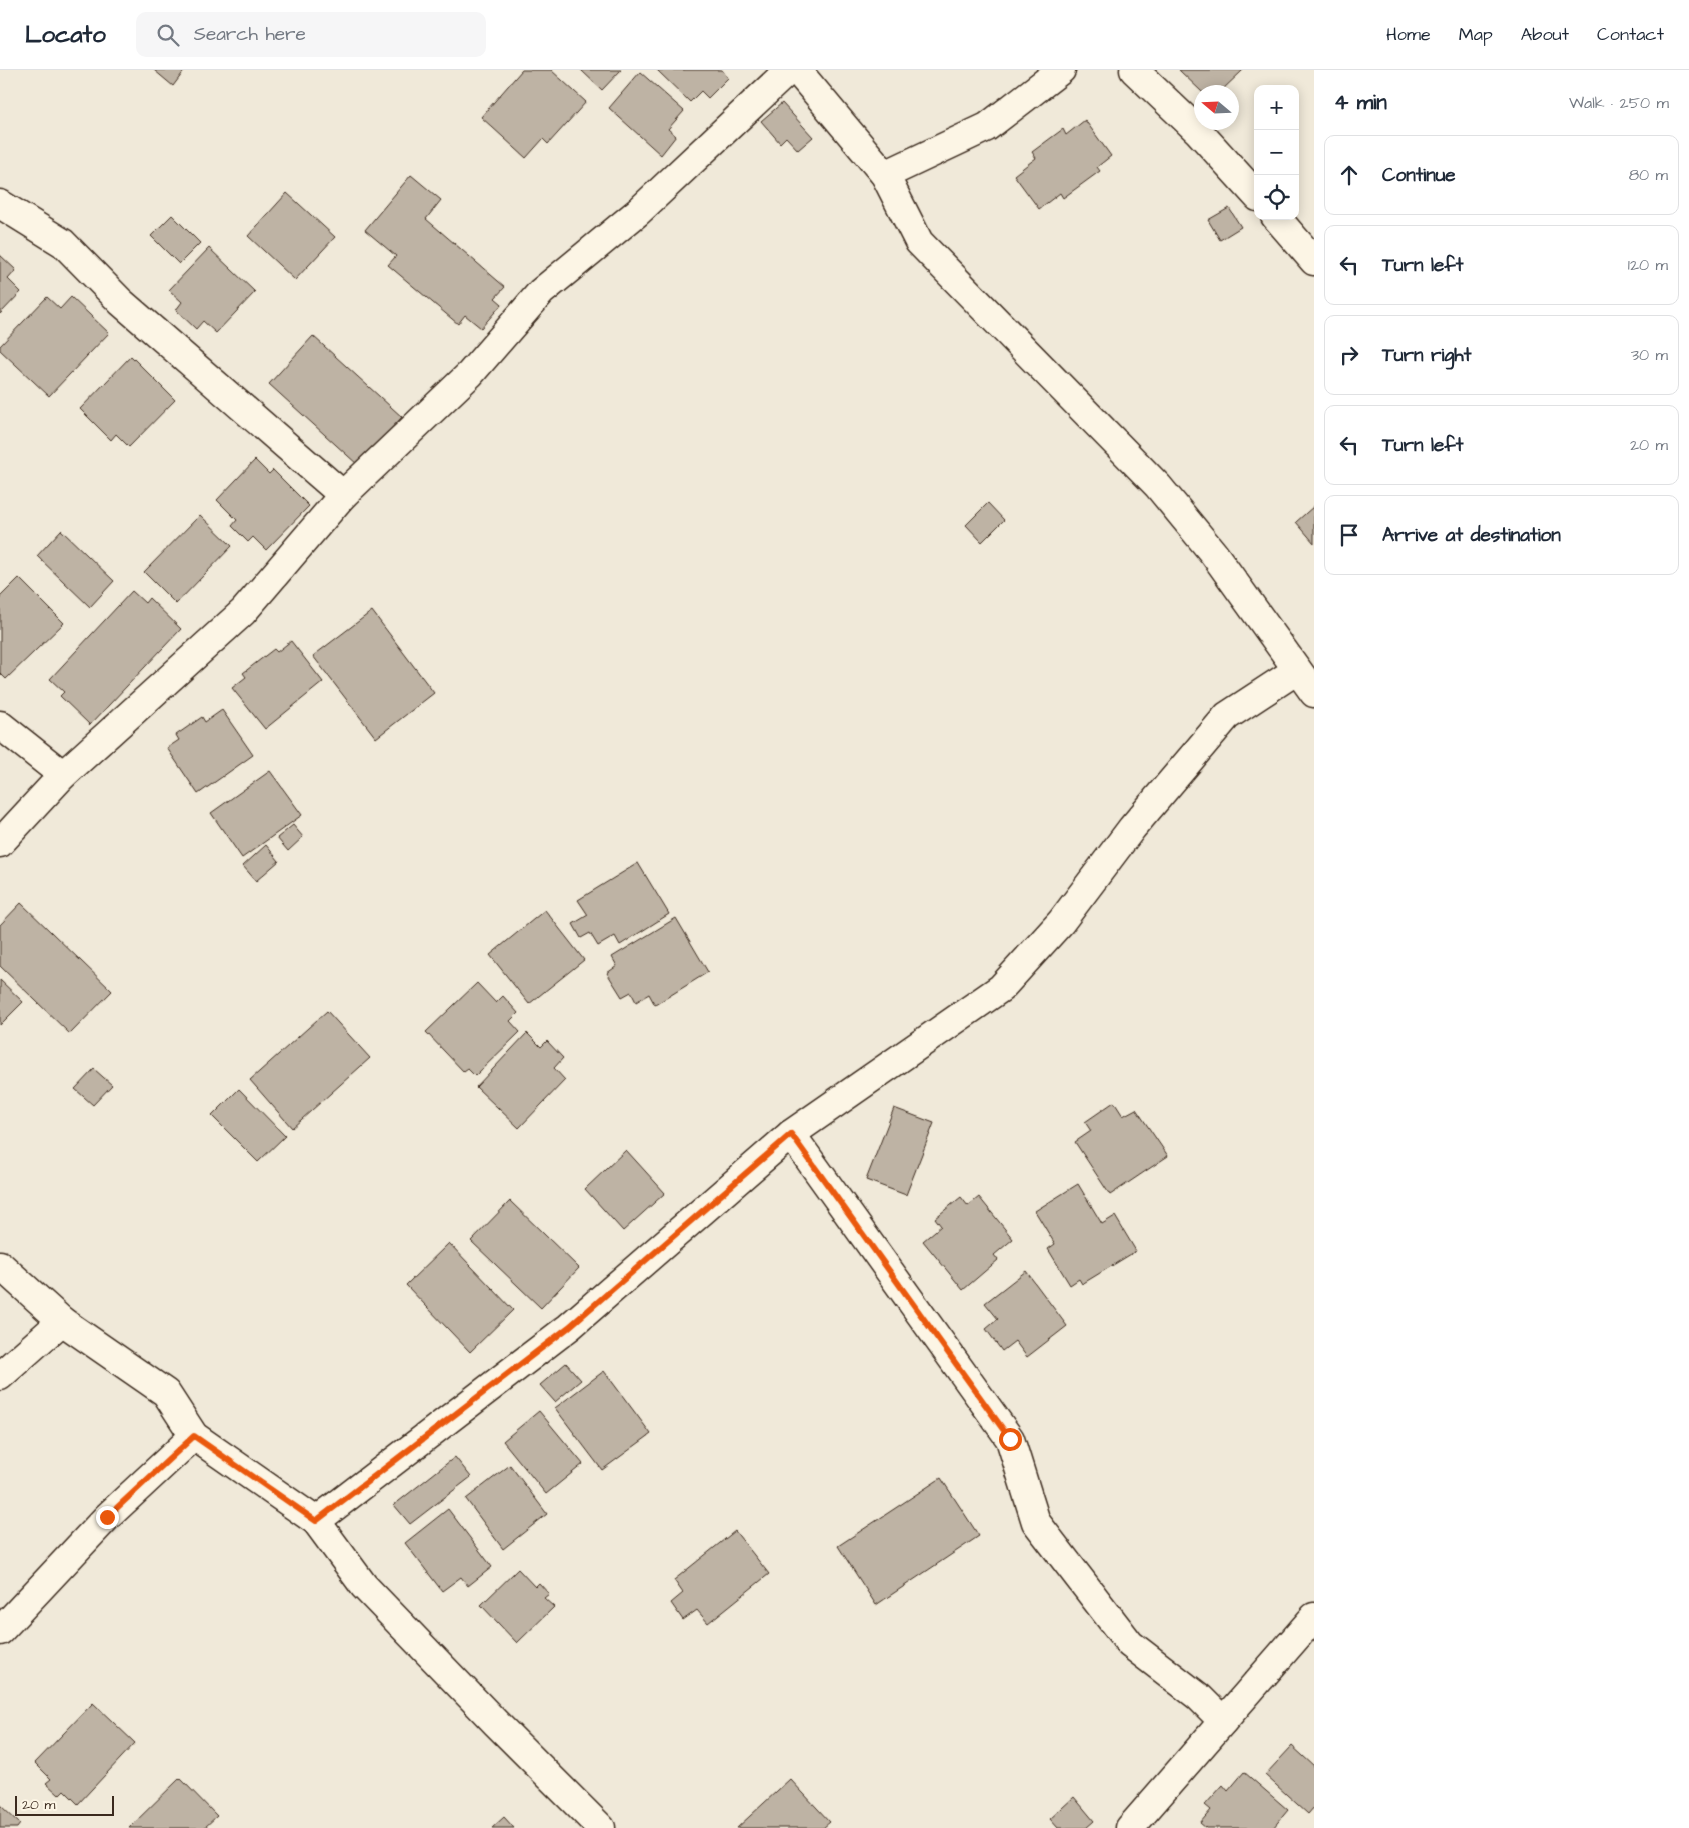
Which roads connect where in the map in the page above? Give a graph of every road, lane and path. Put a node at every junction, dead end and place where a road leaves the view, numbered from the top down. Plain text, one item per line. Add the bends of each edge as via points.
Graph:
1 (789, 70) edge
2 (797, 70) edge
3 (1061, 70) edge
4 (1134, 70) edge
5 (885, 175) junction
6 (1254, 193) edge
7 (0, 204) edge
8 (1278, 220) edge
9 (1314, 261) edge
10 (343, 495) junction
11 (1297, 670) junction
12 (1314, 693) edge
13 (0, 725) edge
14 (63, 775) junction
15 (0, 843) edge
16 (791, 1134) junction
17 (0, 1265) edge
18 (62, 1321) junction
19 (0, 1376) edge
20 (194, 1436) junction
21 (316, 1521) junction
22 (1314, 1617) edge
23 (0, 1631) edge
24 (1223, 1721) junction
25 (601, 1828) edge
26 (1130, 1828) edge

1 - 10 street via 638,212 541,292 470,374
2 - 5 street
3 - 5 street via 987,127
4 - 6 street via 1198,131
5 - 11 street via 919,242 1158,486 1214,554
7 - 10 street via 63,243 121,302
8 - 9 street
10 - 14 street via 243,612
11 - 12 street
11 - 16 street via 1227,716 1132,828 1061,922 1001,988
13 - 14 street
14 - 15 street
16 - 21 street via 569,1327
16 - 24 street via 1010,1439 1036,1522 1130,1644 1199,1697
17 - 18 street
18 - 19 street
18 - 20 street via 166,1393
20 - 21 street
20 - 23 street via 107,1517
21 - 25 street via 364,1586
22 - 24 street
24 - 26 street

